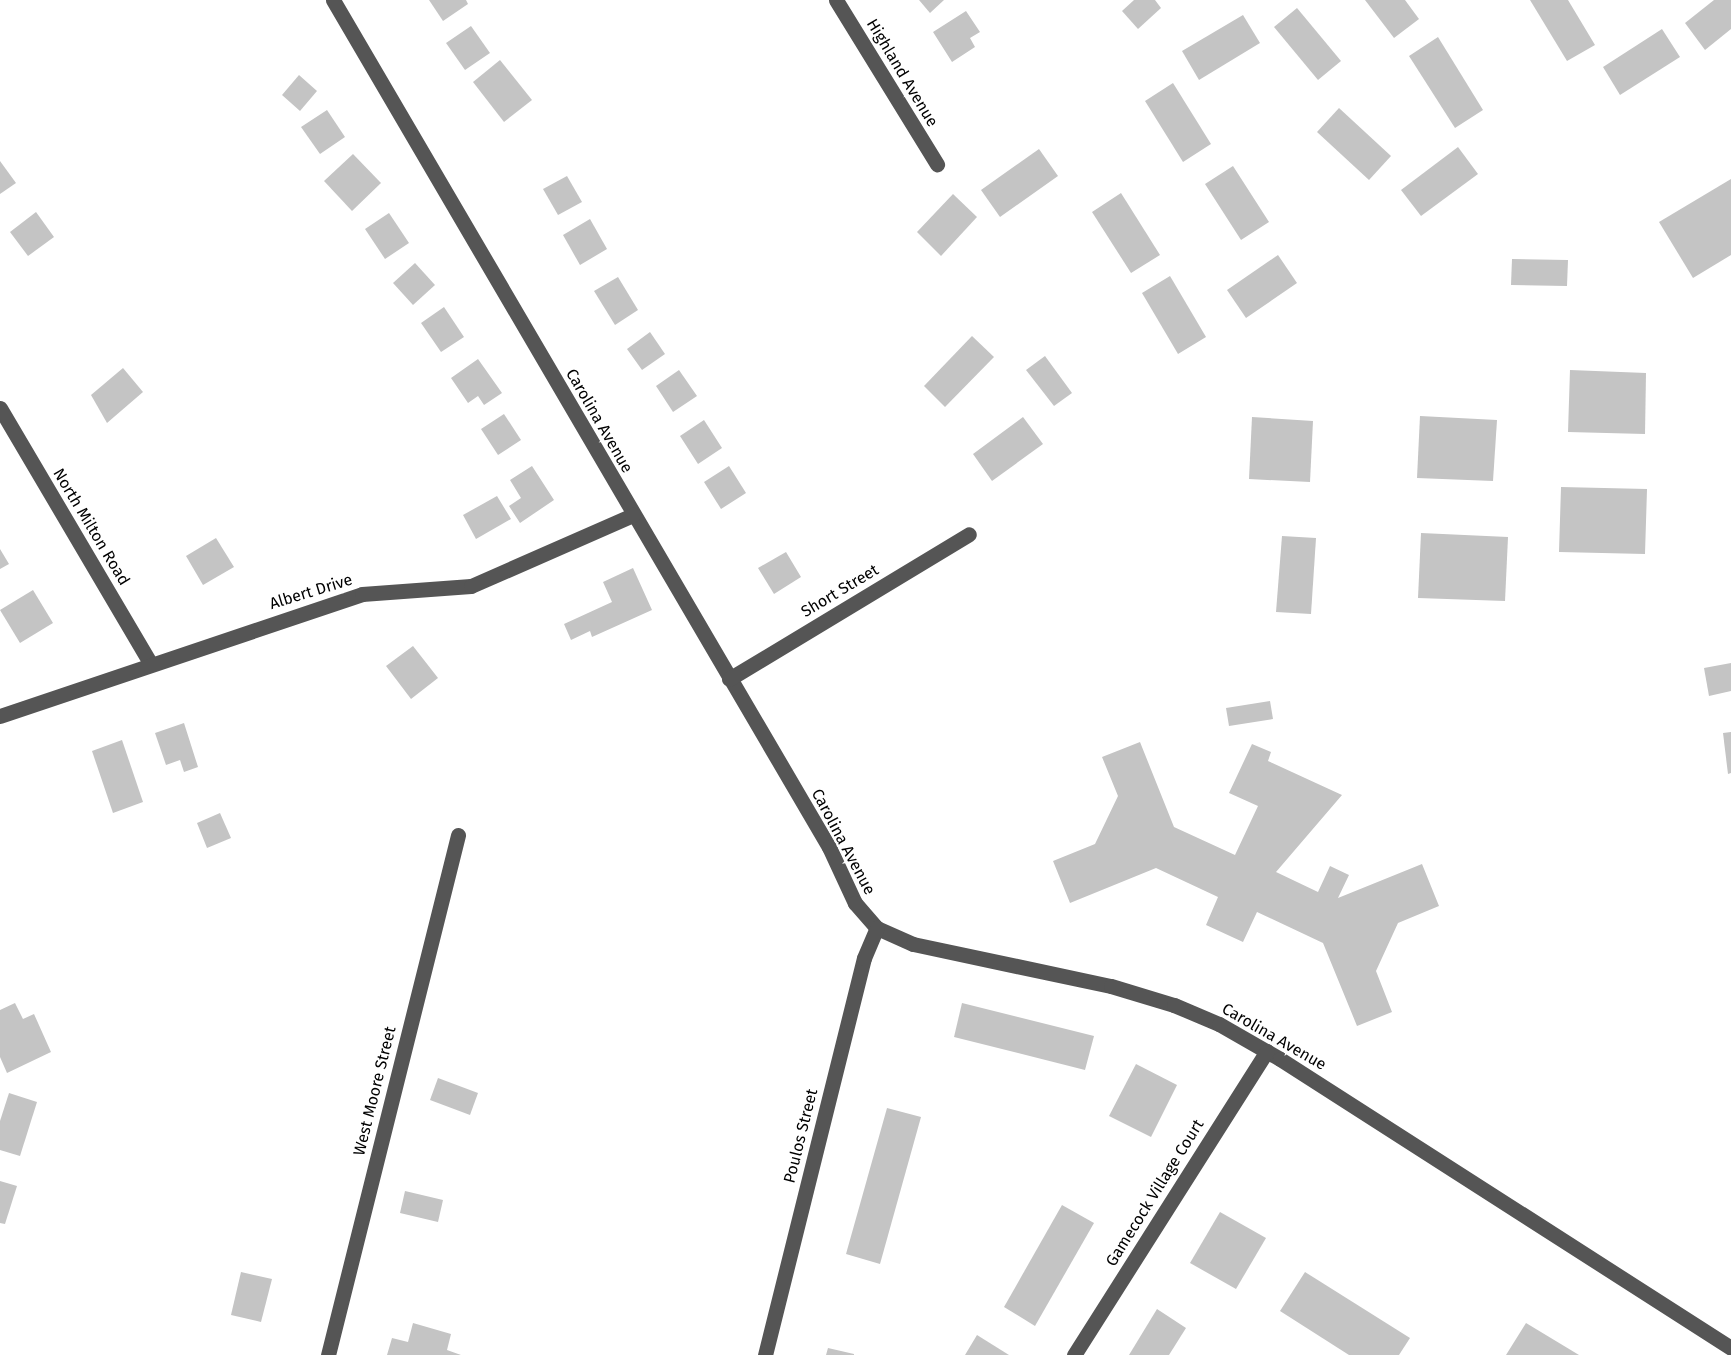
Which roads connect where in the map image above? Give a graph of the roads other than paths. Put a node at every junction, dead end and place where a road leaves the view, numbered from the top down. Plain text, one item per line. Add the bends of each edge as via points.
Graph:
1 (333, 0) edge
2 (836, 0) edge
3 (937, 164) dead end
4 (0, 408) edge
5 (633, 515) junction
6 (969, 534) dead end
7 (151, 664) junction
8 (729, 679) junction
9 (0, 716) edge
10 (458, 835) dead end
11 (877, 928) junction
12 (1267, 1051) junction
13 (1731, 1348) edge
14 (328, 1355) edge
15 (765, 1355) edge
16 (1074, 1355) edge

1 - 5 street, Carolina Avenue
2 - 3 street, Highland Avenue
4 - 7 street, North Milton Road
5 - 7 street, Albert Drive via 471,586 362,594
5 - 8 street, Carolina Avenue
6 - 8 street, Short Street
7 - 9 street, Albert Drive
8 - 11 street, Carolina Avenue via 829,847 855,903
10 - 14 street, West Moore Street
11 - 12 street, Carolina Avenue via 913,944 1111,986 1174,1005
11 - 15 street, Poulos Street via 864,958
12 - 13 street, Carolina Avenue
12 - 16 street, Gamecock Village Court

